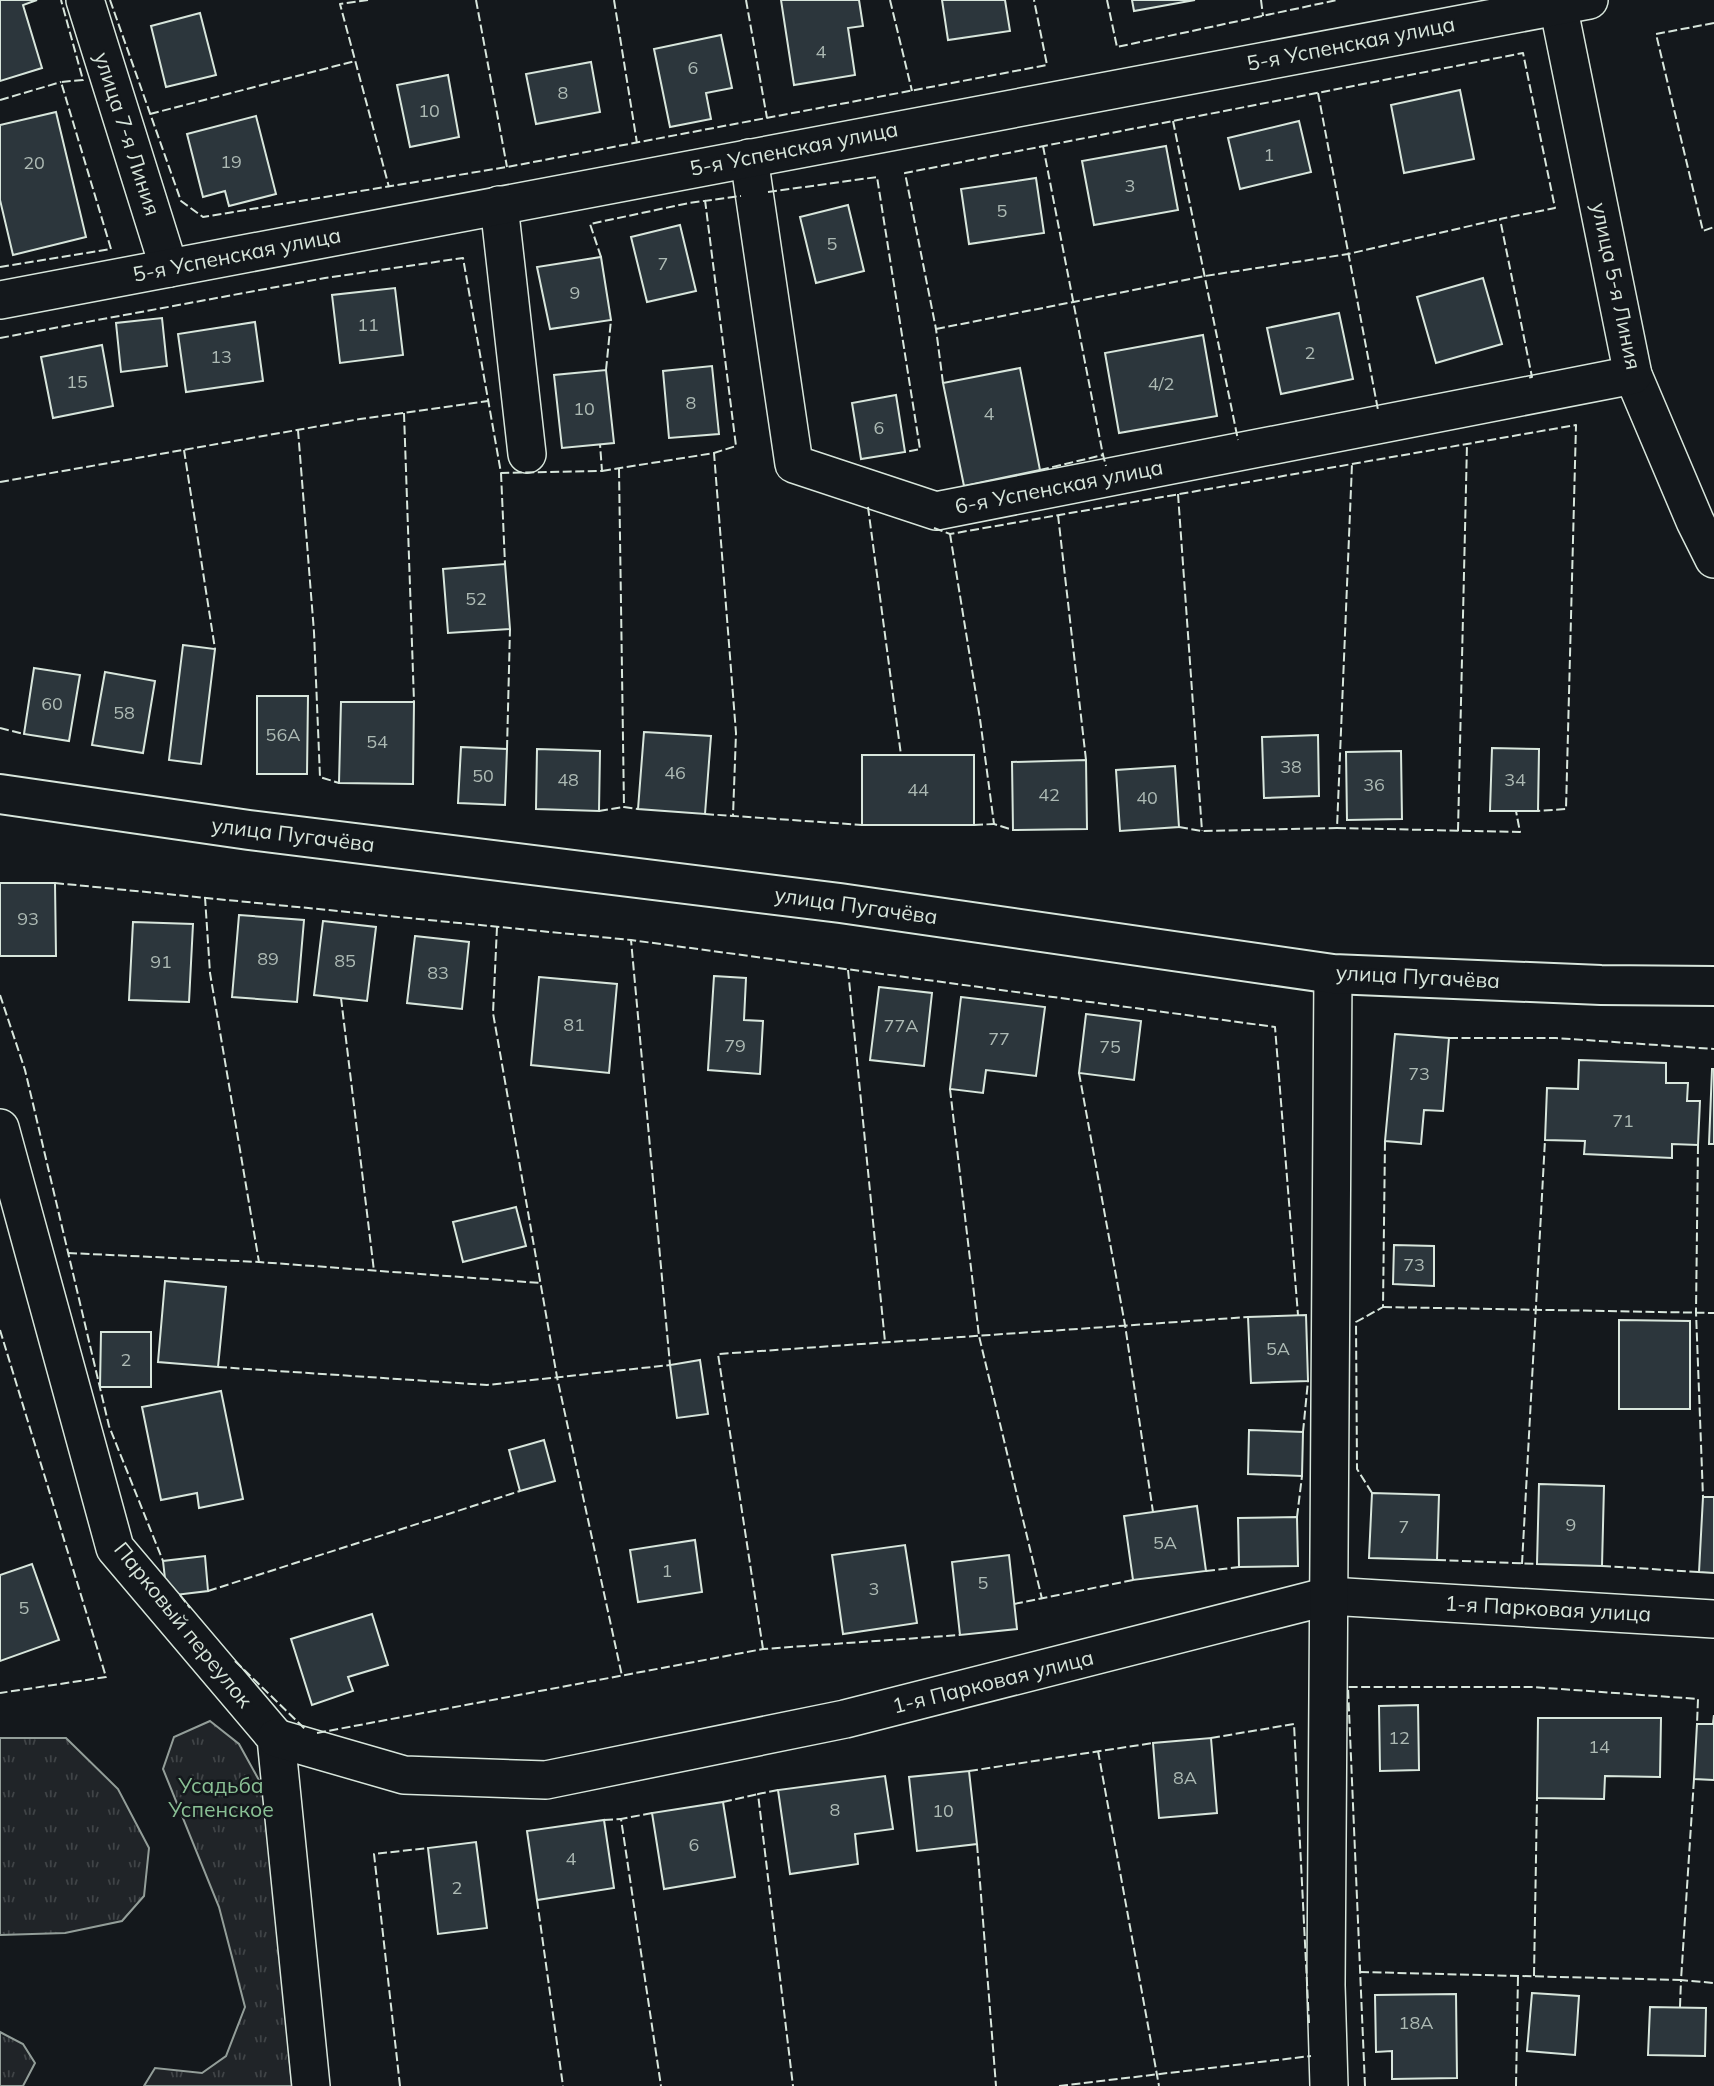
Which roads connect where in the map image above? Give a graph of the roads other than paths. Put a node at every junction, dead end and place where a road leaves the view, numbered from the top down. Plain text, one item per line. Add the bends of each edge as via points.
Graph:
1 (85, 0) edge
2 (1568, 1) edge
3 (749, 158) junction
4 (499, 205) junction
5 (169, 268) junction
6 (0, 300) edge
7 (1633, 375) junction
8 (527, 454) dead end
9 (1714, 559) edge
10 (0, 794) edge
11 (1334, 974) junction
12 (1714, 986) edge
13 (0, 1128) edge
14 (1329, 1596) junction
15 (1714, 1619) edge
16 (276, 1738) junction
17 (311, 2086) edge
18 (1329, 2086) edge

1 - 5 street, улица 7-я Линия
2 - 3 street, 5-я Успенская улица
2 - 7 street, улица 5-я Линия
3 - 4 street, 5-я Успенская улица
3 - 7 street, 6-я Успенская улица via 794,464 936,511
4 - 5 street, 5-я Успенская улица
4 - 8 street
5 - 6 street, 5-я Успенская улица
7 - 9 street, улица 5-я Линия
10 - 11 street, улица Пугачёва via 249,830 840,903
11 - 12 street, улица Пугачёва
11 - 14 street
13 - 16 street, Парковый переулок via 115,1548
14 - 15 street, 1-я Парковая улица
14 - 16 street, 1-я Парковая улица via 845,1719 546,1780 404,1775
14 - 18 street
16 - 17 street

